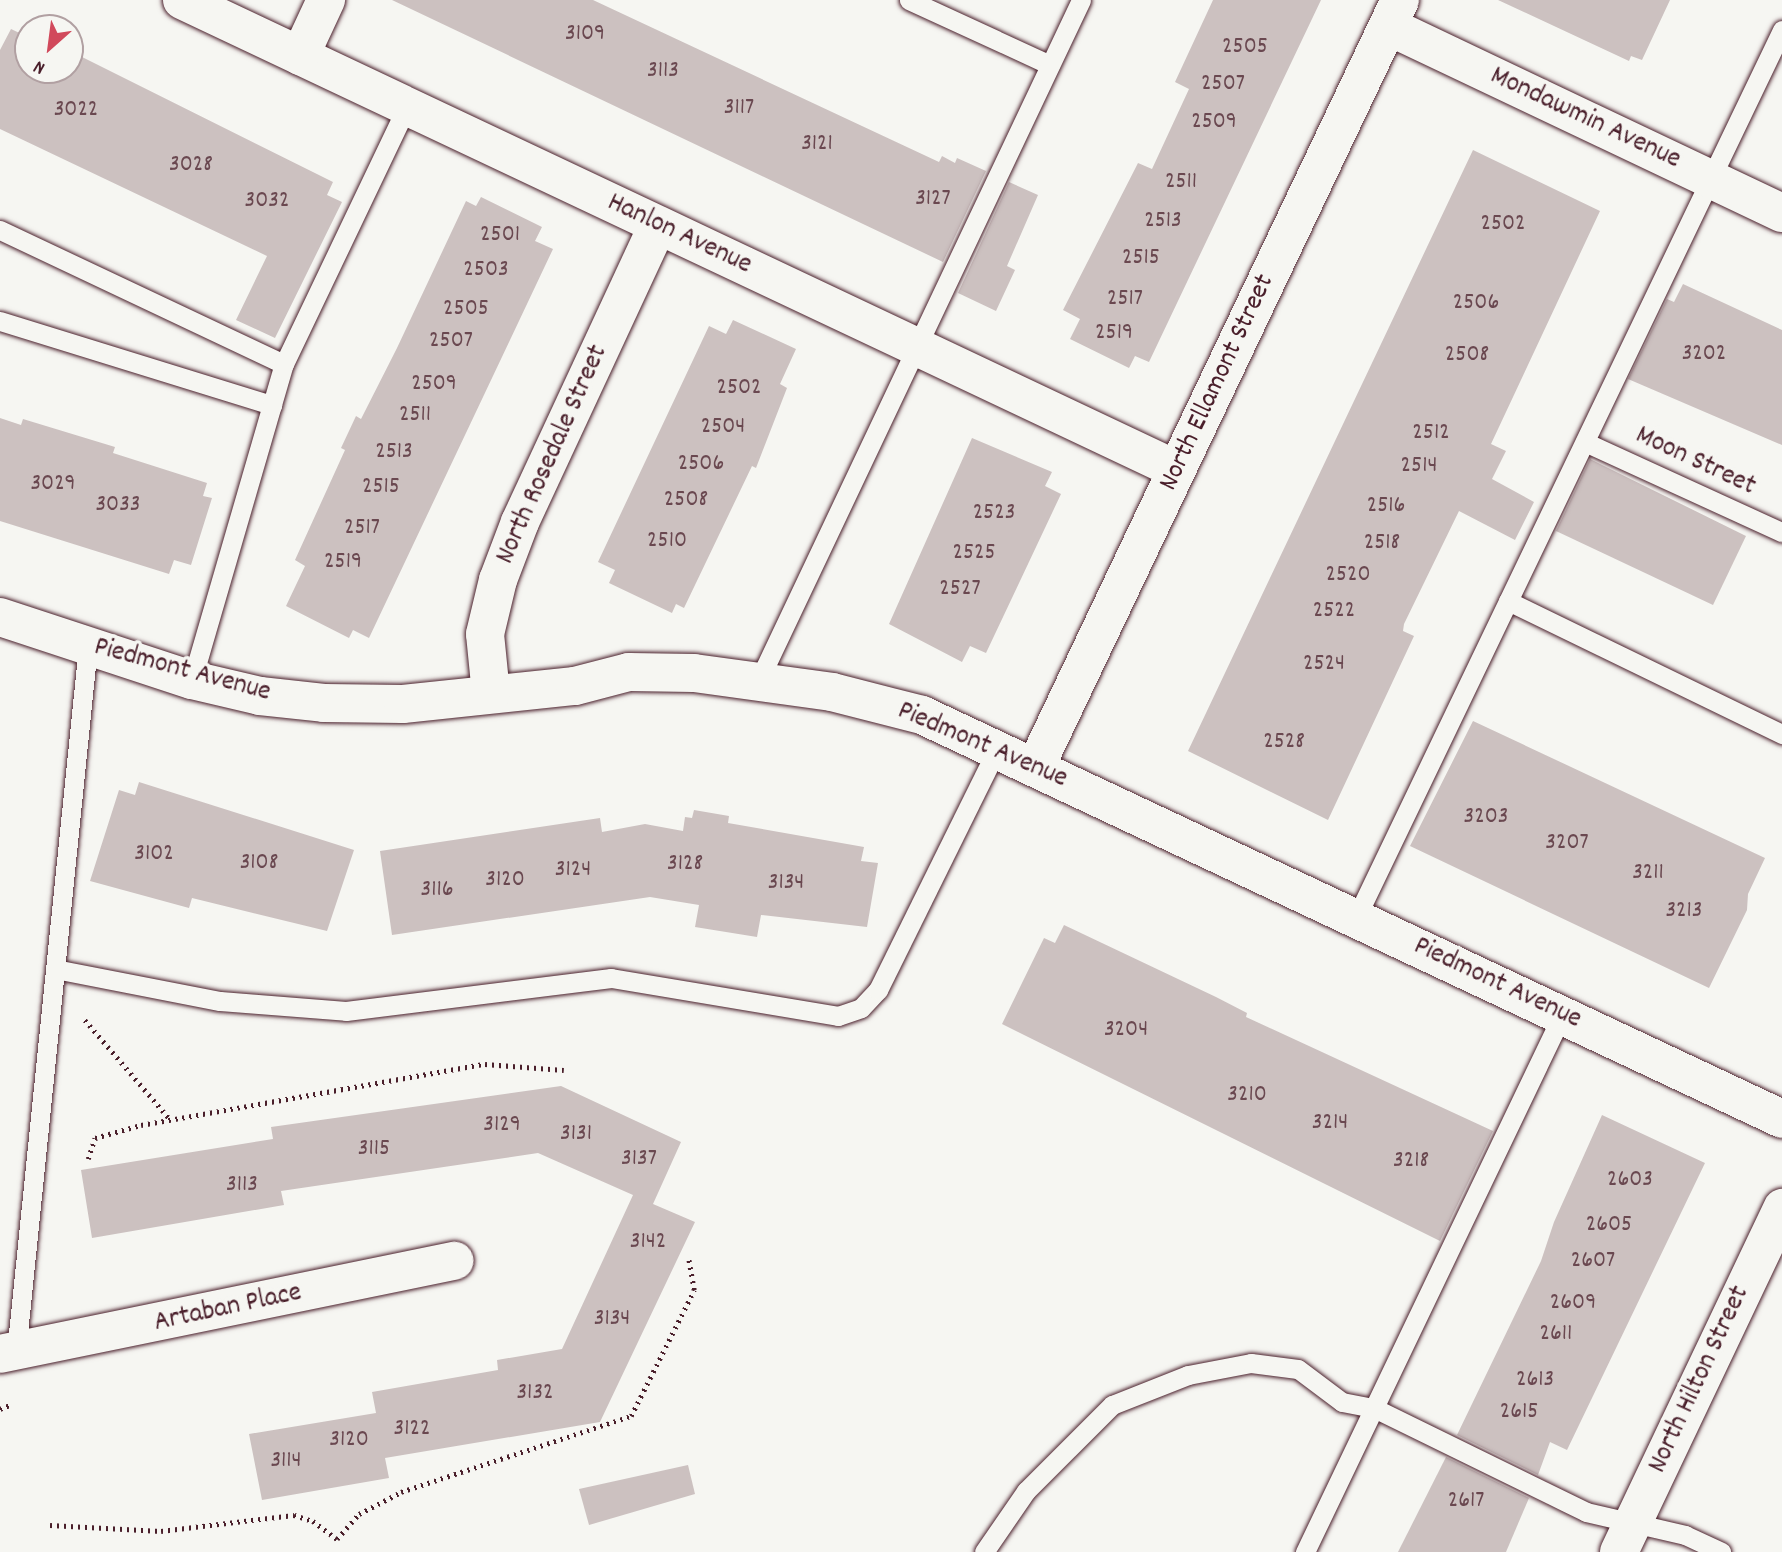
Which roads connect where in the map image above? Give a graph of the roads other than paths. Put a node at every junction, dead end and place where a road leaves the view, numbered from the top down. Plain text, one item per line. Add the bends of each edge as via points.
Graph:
1 (182, 0) edge
2 (326, 0) edge
3 (909, 0) edge
4 (1082, 0) edge
5 (1394, 13) edge
6 (1782, 30) edge
7 (300, 55) junction
8 (1050, 65) junction
9 (407, 106) junction
10 (1711, 179) junction
11 (1782, 213) edge
12 (657, 225) junction
13 (0, 230) edge
14 (0, 321) edge
15 (918, 347) junction
16 (284, 364) junction
17 (272, 405) junction
18 (1584, 442) junction
19 (1177, 470) junction
20 (1782, 532) edge
21 (1508, 601) junction
22 (0, 617) edge
23 (88, 645) junction
24 (192, 680) junction
25 (759, 680) junction
26 (491, 694) junction
27 (1782, 734) edge
28 (997, 749) junction
29 (1036, 766) junction
30 (1356, 918) junction
31 (55, 969) junction
32 (1562, 1015) junction
33 (1782, 1119) edge
34 (1782, 1208) edge
35 (455, 1261) dead end
36 (8, 1353) edge
37 (1374, 1408) junction
38 (1626, 1536) edge
39 (984, 1552) edge
40 (1305, 1552) edge
41 (1721, 1552) edge

1 - 7 street, Hanlon Avenue
2 - 7 street
3 - 8 lane
4 - 8 lane
5 - 10 street, Mondawmin Avenue
5 - 19 street, North Ellamont Street
6 - 10 lane
7 - 9 street, Hanlon Avenue
8 - 15 lane
9 - 12 street, Hanlon Avenue
9 - 16 lane
10 - 11 street, Mondawmin Avenue
10 - 18 lane
12 - 15 street, Hanlon Avenue
12 - 26 street, North Rosedale Street via 520,522 498,580 485,635
13 - 16 lane
14 - 17 lane
15 - 19 street, Hanlon Avenue
15 - 25 lane
16 - 17 lane
17 - 24 lane
18 - 20 lane, Moon Street
18 - 21 lane
19 - 29 street, North Ellamont Street
21 - 27 lane
21 - 30 lane
22 - 23 street, Piedmont Avenue
23 - 24 street, Piedmont Avenue
23 - 31 lane
24 - 26 street, Piedmont Avenue via 260,696 324,703 403,704
25 - 26 street, Piedmont Avenue via 629,672 575,686
25 - 28 street, Piedmont Avenue via 922,715
28 - 29 street, Piedmont Avenue
28 - 31 lane via 878,990 862,1008 838,1016 611,978 346,1011 220,1000
29 - 30 street, Piedmont Avenue
30 - 32 street, Piedmont Avenue
31 - 36 lane
32 - 33 street, Piedmont Avenue
32 - 37 lane
34 - 38 street, North Hilton Street
35 - 36 street, Artaban Place
37 - 38 lane via 1586,1511
37 - 39 lane via 1342,1402 1317,1379 1274,1363 1188,1375 1112,1405 1026,1492
37 - 40 lane
38 - 41 lane via 1685,1535

